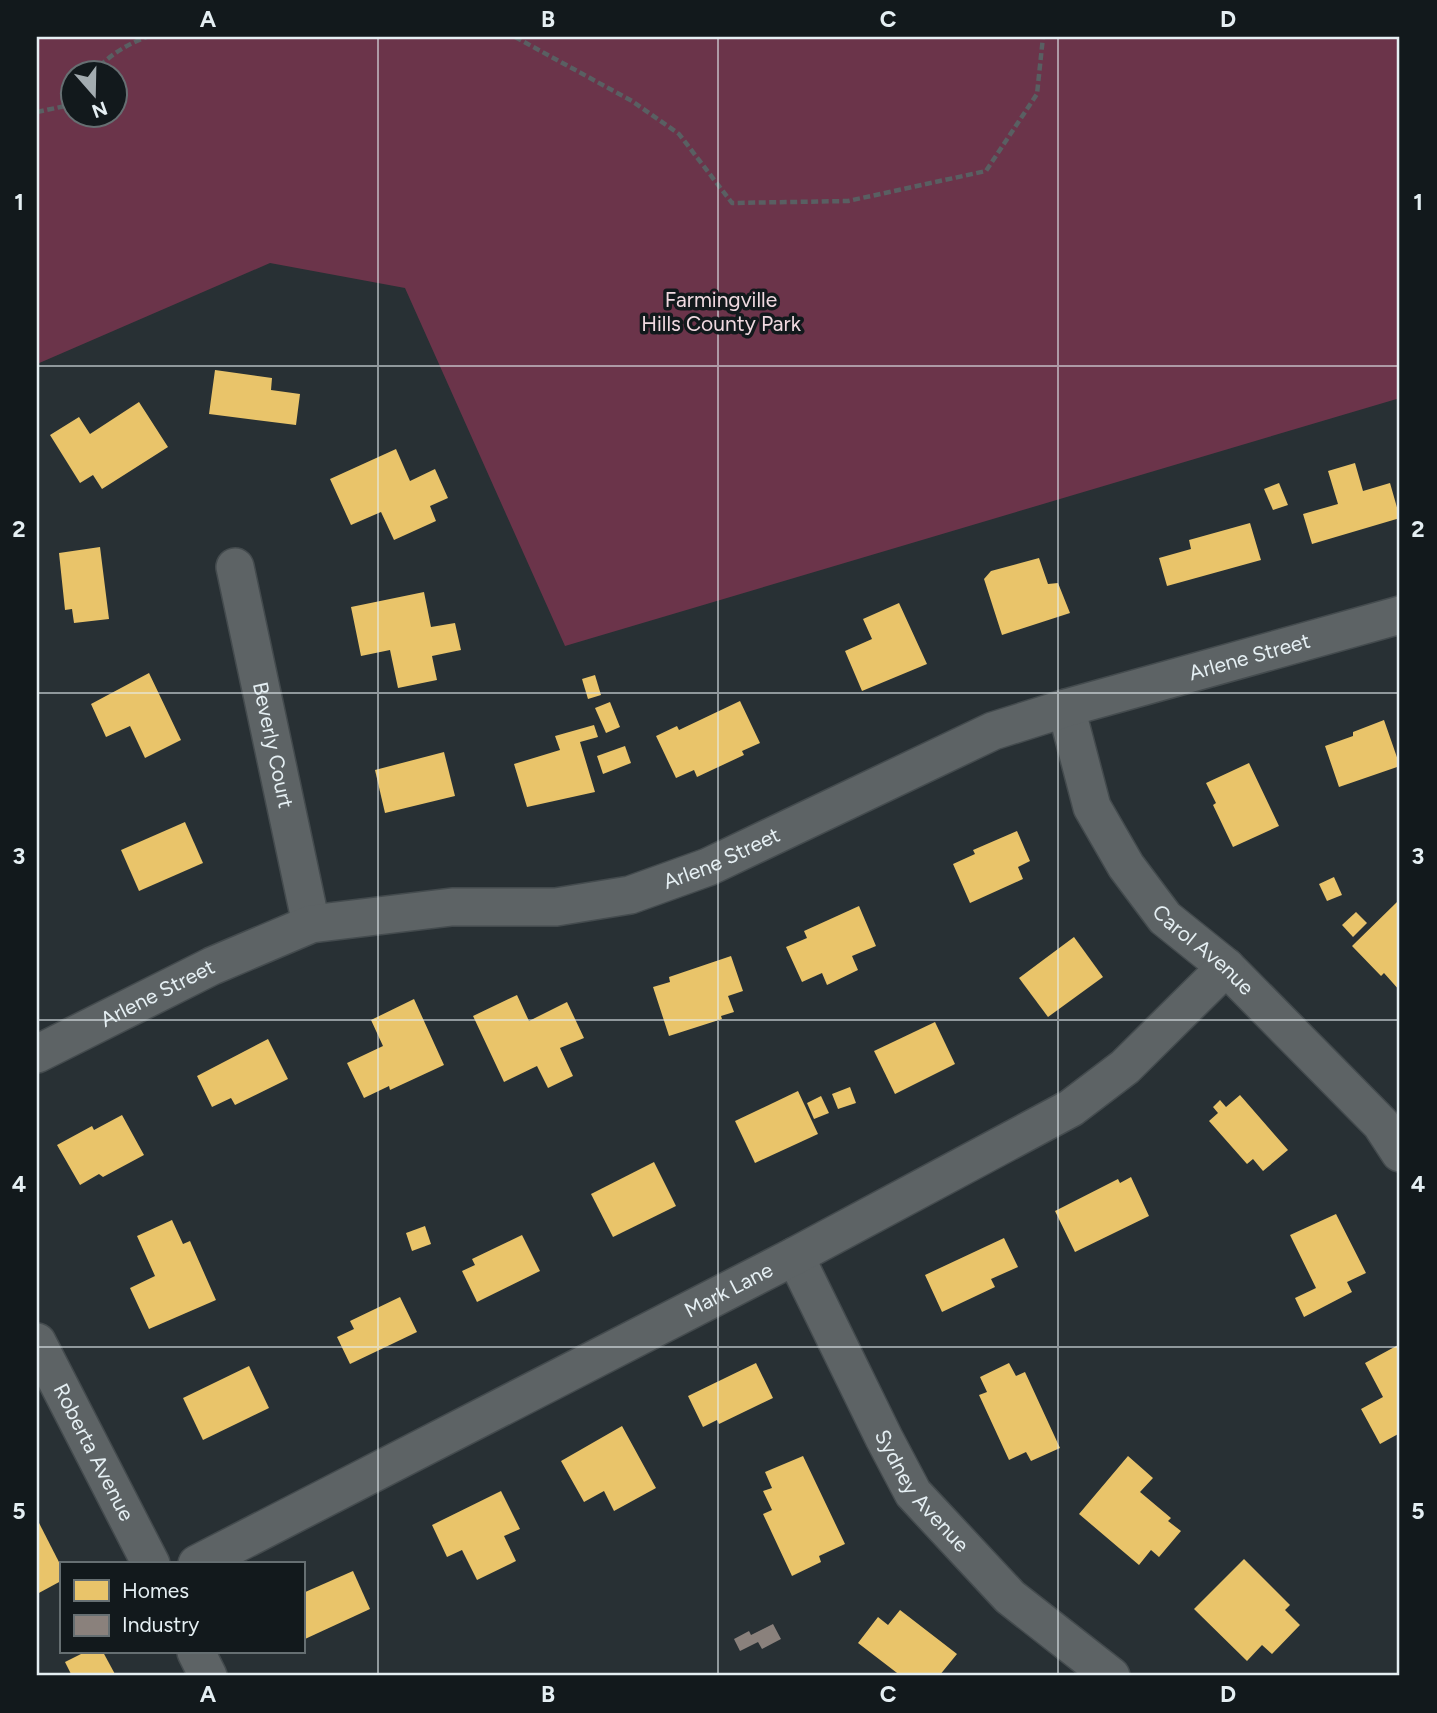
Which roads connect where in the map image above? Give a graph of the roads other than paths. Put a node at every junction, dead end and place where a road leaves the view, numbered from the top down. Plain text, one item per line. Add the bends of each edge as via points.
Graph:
1 (235, 567) dead end
2 (1400, 615) edge
3 (1066, 708) junction
4 (311, 924) junction
5 (1226, 967) junction
6 (37, 1054) edge
7 (1400, 1153) edge
8 (795, 1256) junction
9 (37, 1342) edge
10 (150, 1562) edge
11 (201, 1562) edge
12 (197, 1654) edge
13 (1095, 1671) edge
14 (208, 1676) edge

1 - 4 street, Beverly Court
2 - 3 street, Arlene Street
3 - 4 street, Arlene Street via 993,731 708,867 630,895 556,907 452,907
3 - 5 street, Carol Avenue via 1092,807 1126,866 1165,918
4 - 6 street, Arlene Street via 212,966
5 - 7 street, Carol Avenue via 1381,1124
5 - 8 street, Mark Lane via 1125,1067 1071,1108
8 - 11 street, Mark Lane
8 - 13 street, Sydney Avenue via 913,1493 1010,1597
9 - 10 street, Roberta Avenue
12 - 14 street

